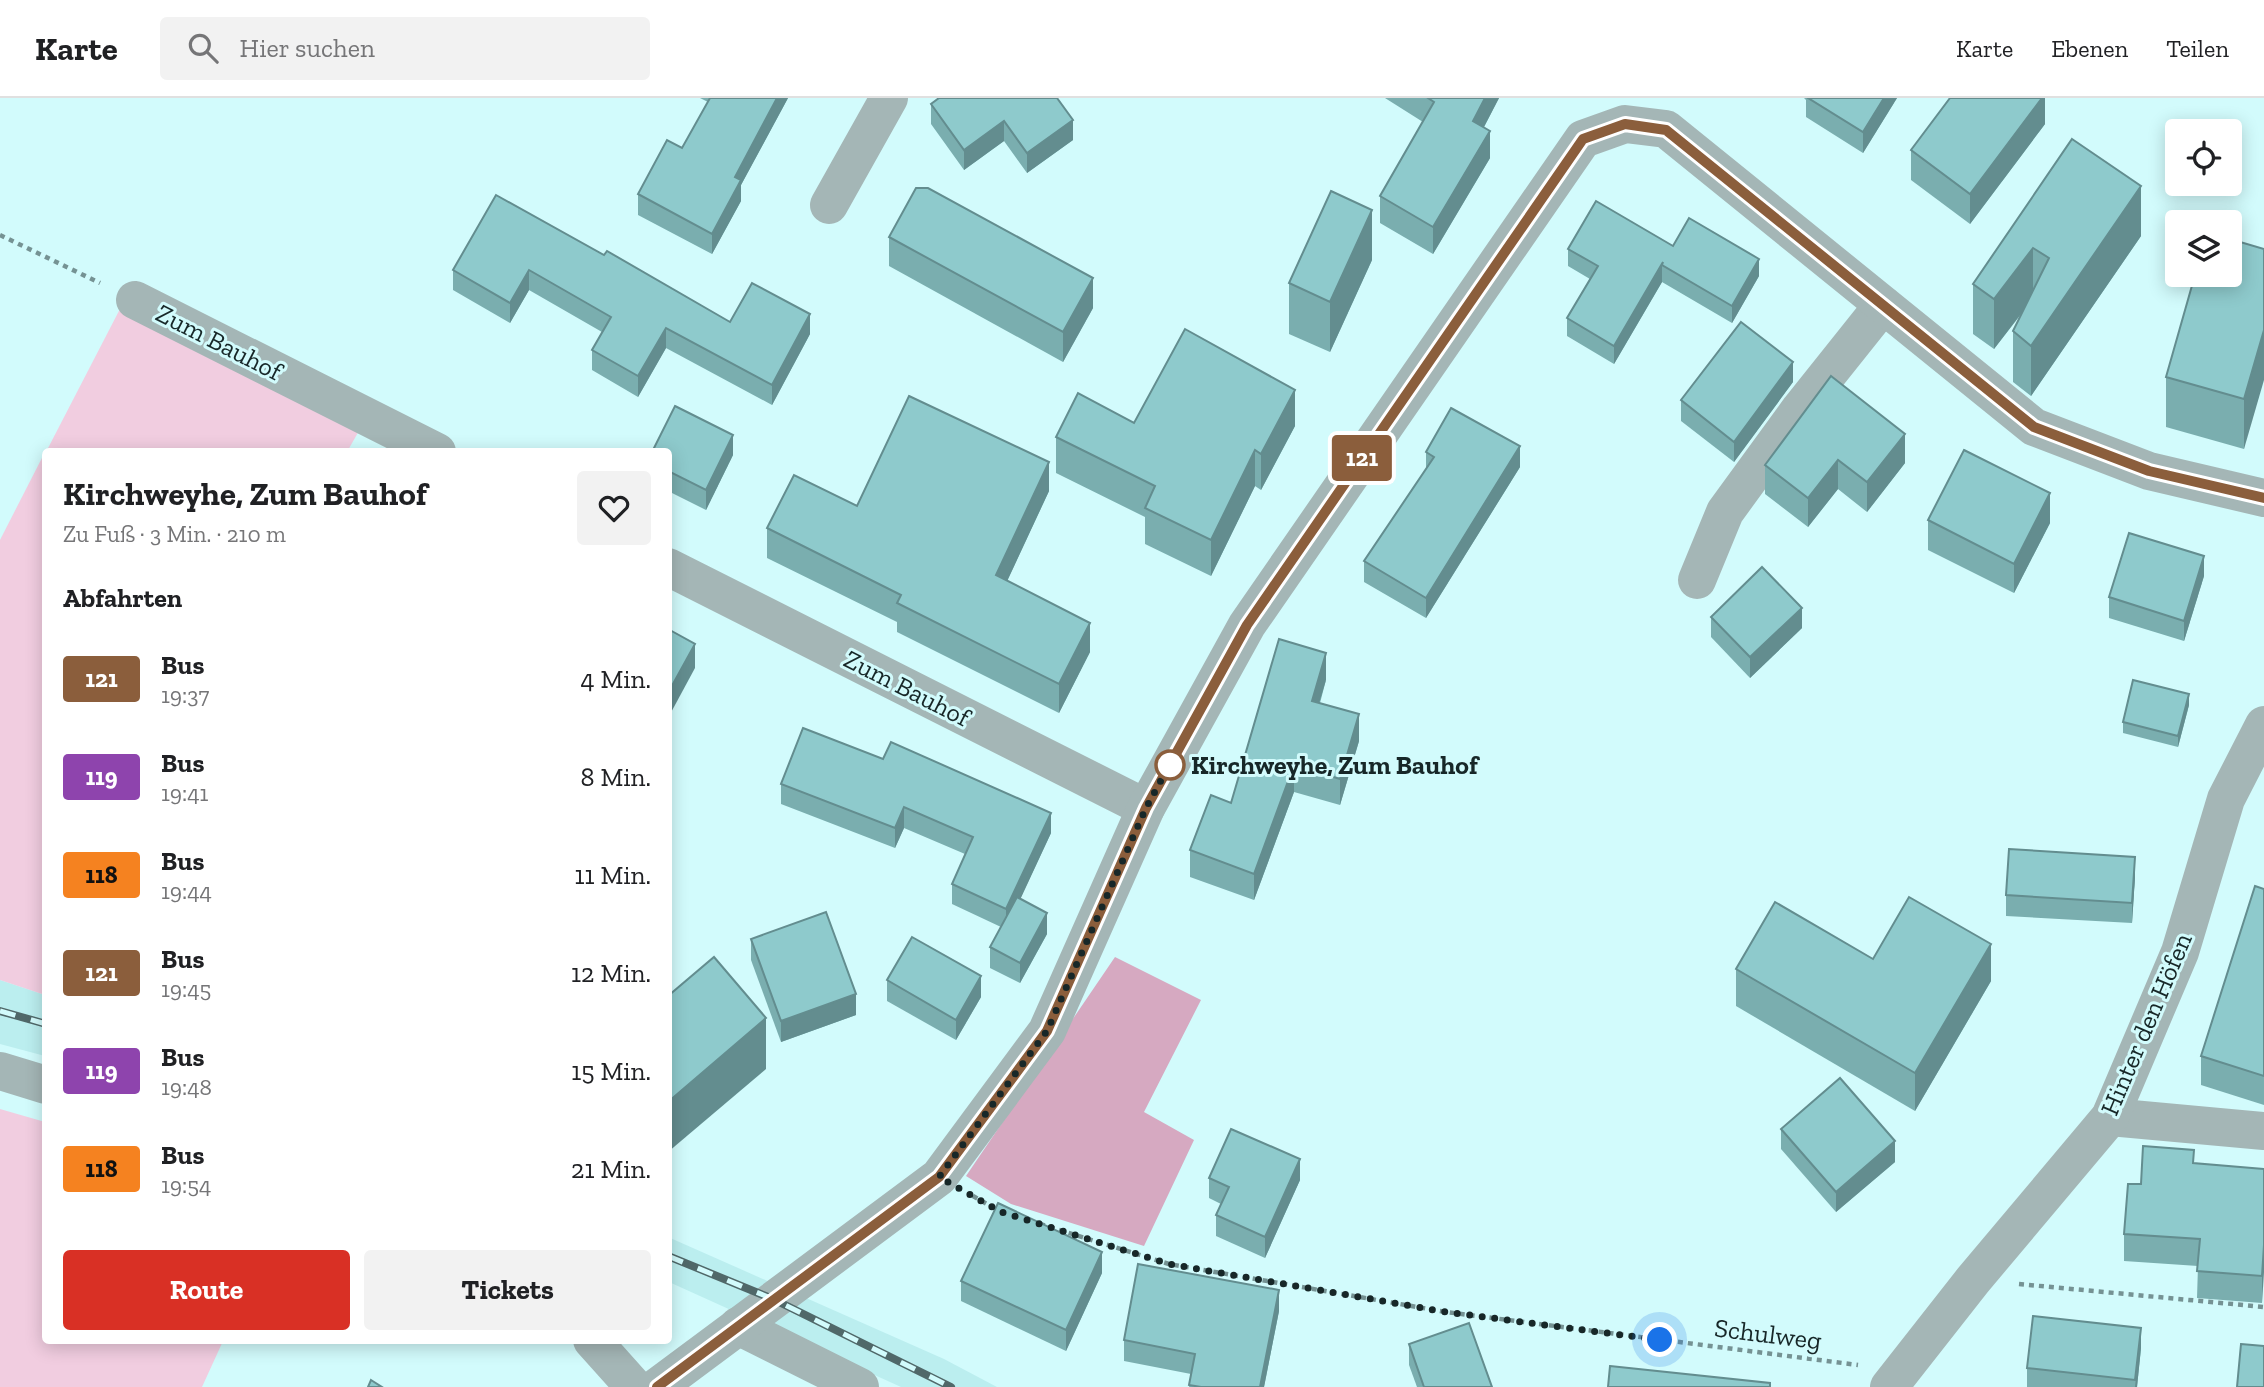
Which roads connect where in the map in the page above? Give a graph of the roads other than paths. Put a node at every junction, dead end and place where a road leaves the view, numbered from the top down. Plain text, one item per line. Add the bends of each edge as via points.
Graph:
1 (889, 98) edge
2 (1625, 107) edge
3 (829, 205) dead end
4 (135, 300) road end
5 (1883, 305) junction
6 (429, 448) edge
7 (2264, 498) edge
8 (672, 569) edge
9 (1697, 580) dead end
10 (2264, 725) edge
11 (1146, 808) junction
12 (0, 1071) edge
13 (42, 1084) edge
14 (2110, 1117) junction
15 (2264, 1131) edge
16 (738, 1326) junction
17 (596, 1344) edge
18 (1895, 1379) edge
19 (634, 1387) edge
20 (657, 1387) edge
21 (860, 1387) edge

1 - 3 street
2 - 5 street via 1666,130
2 - 11 street via 1583,139 1247,625
4 - 6 street, Zum Bauhof
5 - 7 street via 2034,427 2149,471
5 - 9 street via 1725,512
8 - 11 street, Zum Bauhof
10 - 14 street, Hinter den Höfen via 2226,799 2180,952
11 - 16 street via 1047,1031 939,1177
12 - 13 street
14 - 15 street
14 - 18 street, Hinter den Höfen
16 - 20 street
16 - 21 street
17 - 19 street

